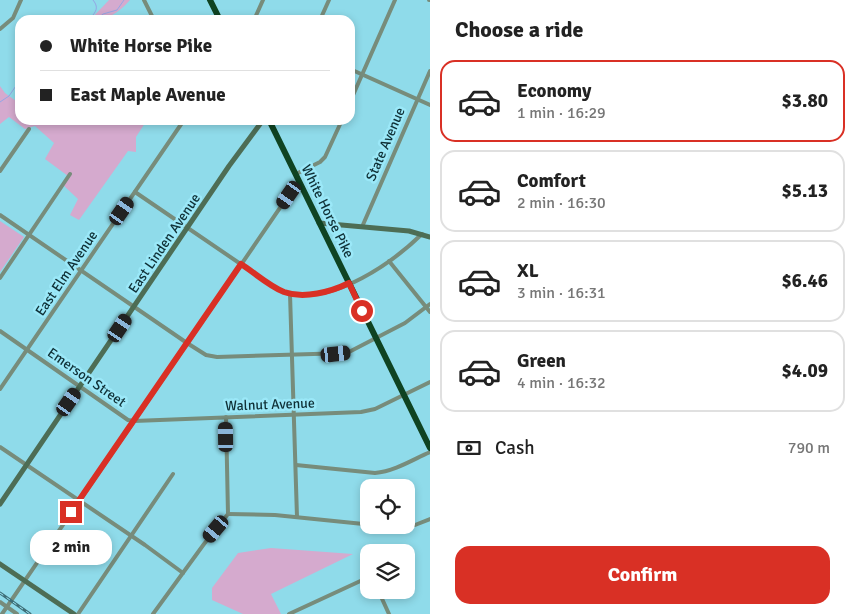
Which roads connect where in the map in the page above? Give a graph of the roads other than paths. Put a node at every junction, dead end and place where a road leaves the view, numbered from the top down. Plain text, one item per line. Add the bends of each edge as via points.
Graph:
1 (21, 0) edge
2 (144, 0) edge
3 (210, 0) edge
4 (263, 0) edge
5 (329, 0) edge
6 (395, 0) edge
7 (152, 15) edge
8 (218, 15) edge
9 (256, 15) edge
10 (322, 15) edge
11 (0, 29) edge
12 (355, 71) edge
13 (430, 71) edge
14 (362, 74) junction
15 (355, 90) edge
16 (417, 99) junction
17 (430, 104) edge
18 (181, 125) edge
19 (259, 125) edge
20 (271, 125) edge
21 (340, 125) edge
22 (29, 130) dead end
23 (0, 171) edge
24 (70, 174) dead end
25 (297, 177) junction
26 (135, 192) junction
27 (0, 215) edge
28 (319, 223) junction
29 (362, 227) junction
30 (188, 228) junction
31 (422, 234) junction
32 (29, 235) junction
33 (430, 237) edge
34 (389, 261) junction
35 (241, 264) junction
36 (81, 271) junction
37 (0, 278) edge
38 (349, 283) junction
39 (290, 294) junction
40 (428, 306) edge
41 (134, 307) junction
42 (430, 312) edge
43 (0, 331) edge
44 (376, 338) junction
45 (187, 344) junction
46 (27, 350) junction
47 (292, 355) junction
48 (430, 382) edge
49 (80, 386) junction
50 (0, 389) edge
51 (404, 396) junction
52 (294, 414) junction
53 (226, 417) junction
54 (134, 421) junction
55 (0, 447) edge
56 (430, 450) edge
57 (26, 464) junction
58 (296, 465) junction
59 (174, 474) dead end
60 (79, 500) junction
61 (0, 504) edge
62 (228, 514) junction
63 (297, 517) junction
64 (430, 519) edge
65 (131, 536) junction
66 (0, 564) edge
67 (183, 574) junction
68 (25, 581) junction
69 (360, 581) edge
70 (382, 599) edge
71 (0, 602) edge
72 (7, 607) junction
73 (2, 614) edge
74 (17, 614) edge
75 (74, 614) edge
76 (78, 614) edge
77 (154, 614) edge
78 (289, 614) edge
79 (389, 614) edge

1 - 11 street via 13,18
2 - 7 street
3 - 8 highway
4 - 9 street
5 - 10 street
6 - 14 street
12 - 14 street
13 - 16 street, State Avenue
14 - 15 street
14 - 16 street
16 - 17 street
16 - 29 street, State Avenue
18 - 26 street, East Elm Avenue
19 - 30 street, East Linden Avenue
20 - 25 highway, White Horse Pike
21 - 25 street via 325,157
22 - 23 street
24 - 32 street
25 - 28 highway, White Horse Pike
25 - 35 street
26 - 30 street
26 - 36 street, East Elm Avenue
27 - 32 street
28 - 29 street
28 - 38 highway, White Horse Pike
29 - 31 street
30 - 35 street
30 - 41 street, East Linden Avenue
31 - 33 street
31 - 34 street
32 - 36 street
32 - 37 street
34 - 38 street
34 - 40 street
35 - 39 street
35 - 45 street
36 - 41 street
36 - 46 street, East Elm Avenue
38 - 39 street via 324,292
38 - 44 highway, White Horse Pike
39 - 47 street
40 - 42 street
40 - 44 street
41 - 45 street
41 - 49 street, East Linden Avenue
43 - 46 street, Emerson Street
44 - 47 street via 348,353
44 - 51 highway, White Horse Pike
45 - 47 street via 217,357
45 - 54 street
46 - 49 street, Emerson Street
46 - 50 street, East Elm Avenue
47 - 52 street
48 - 51 street, Walnut Avenue
49 - 54 street, Emerson Street
49 - 57 street, East Linden Avenue
51 - 52 street, Walnut Avenue via 361,412
51 - 56 highway, White Horse Pike
52 - 53 street, Walnut Avenue
52 - 58 street
53 - 54 street, Walnut Avenue
53 - 62 street
54 - 60 street
55 - 57 street
56 - 58 street via 384,472
57 - 60 street
57 - 61 street, East Linden Avenue
58 - 63 street
59 - 65 street
60 - 65 street
60 - 68 street
62 - 63 street
62 - 67 street
63 - 64 street via 383,526 415,525
65 - 67 street
65 - 76 street
66 - 68 street
67 - 77 street
68 - 72 street
68 - 75 street
69 - 78 street
70 - 79 street
71 - 72 street
72 - 73 street
72 - 74 street

